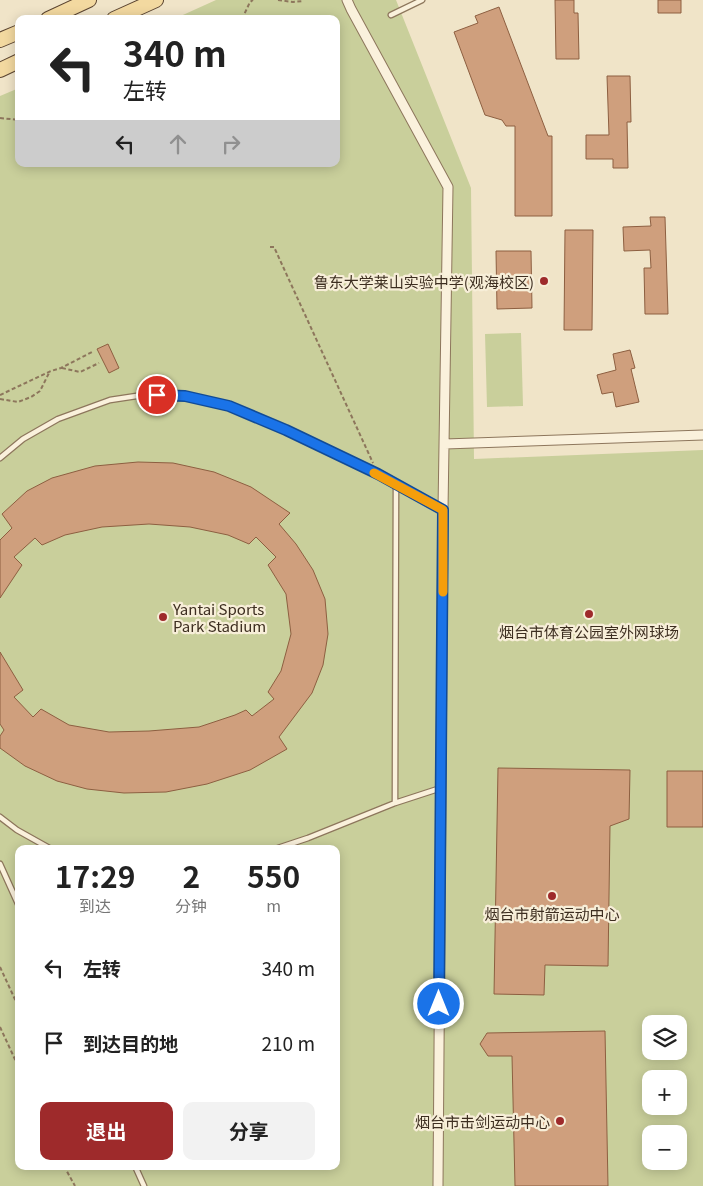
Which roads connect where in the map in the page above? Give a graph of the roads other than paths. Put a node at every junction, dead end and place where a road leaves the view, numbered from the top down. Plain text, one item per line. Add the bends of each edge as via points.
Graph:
1 (89, 0) edge
2 (156, 0) edge
3 (347, 0) edge
4 (422, 0) edge
5 (57, 15) edge
6 (123, 15) edge
7 (390, 15) dead end
8 (15, 34) edge
9 (0, 40) edge
10 (15, 63) edge
11 (0, 70) edge
12 (703, 435) edge
13 (444, 444) junction
14 (0, 458) edge
15 (396, 484) junction
16 (443, 510) junction
17 (441, 788) junction
18 (395, 803) junction
19 (0, 817) edge
20 (44, 845) edge
21 (286, 845) edge
22 (0, 864) edge
23 (15, 897) edge
24 (137, 1170) edge
25 (144, 1186) edge
26 (438, 1186) edge

1 - 5 main road
2 - 6 main road
3 - 13 street via 448,187
4 - 7 lane
8 - 9 main road
10 - 11 main road
12 - 13 street
13 - 16 street
14 - 15 lane via 23,439 58,420 110,400 143,395 185,396 229,406
15 - 16 lane
15 - 18 lane
16 - 17 street
17 - 18 lane
17 - 26 street
18 - 21 lane
19 - 20 lane
22 - 23 lane
24 - 25 lane

